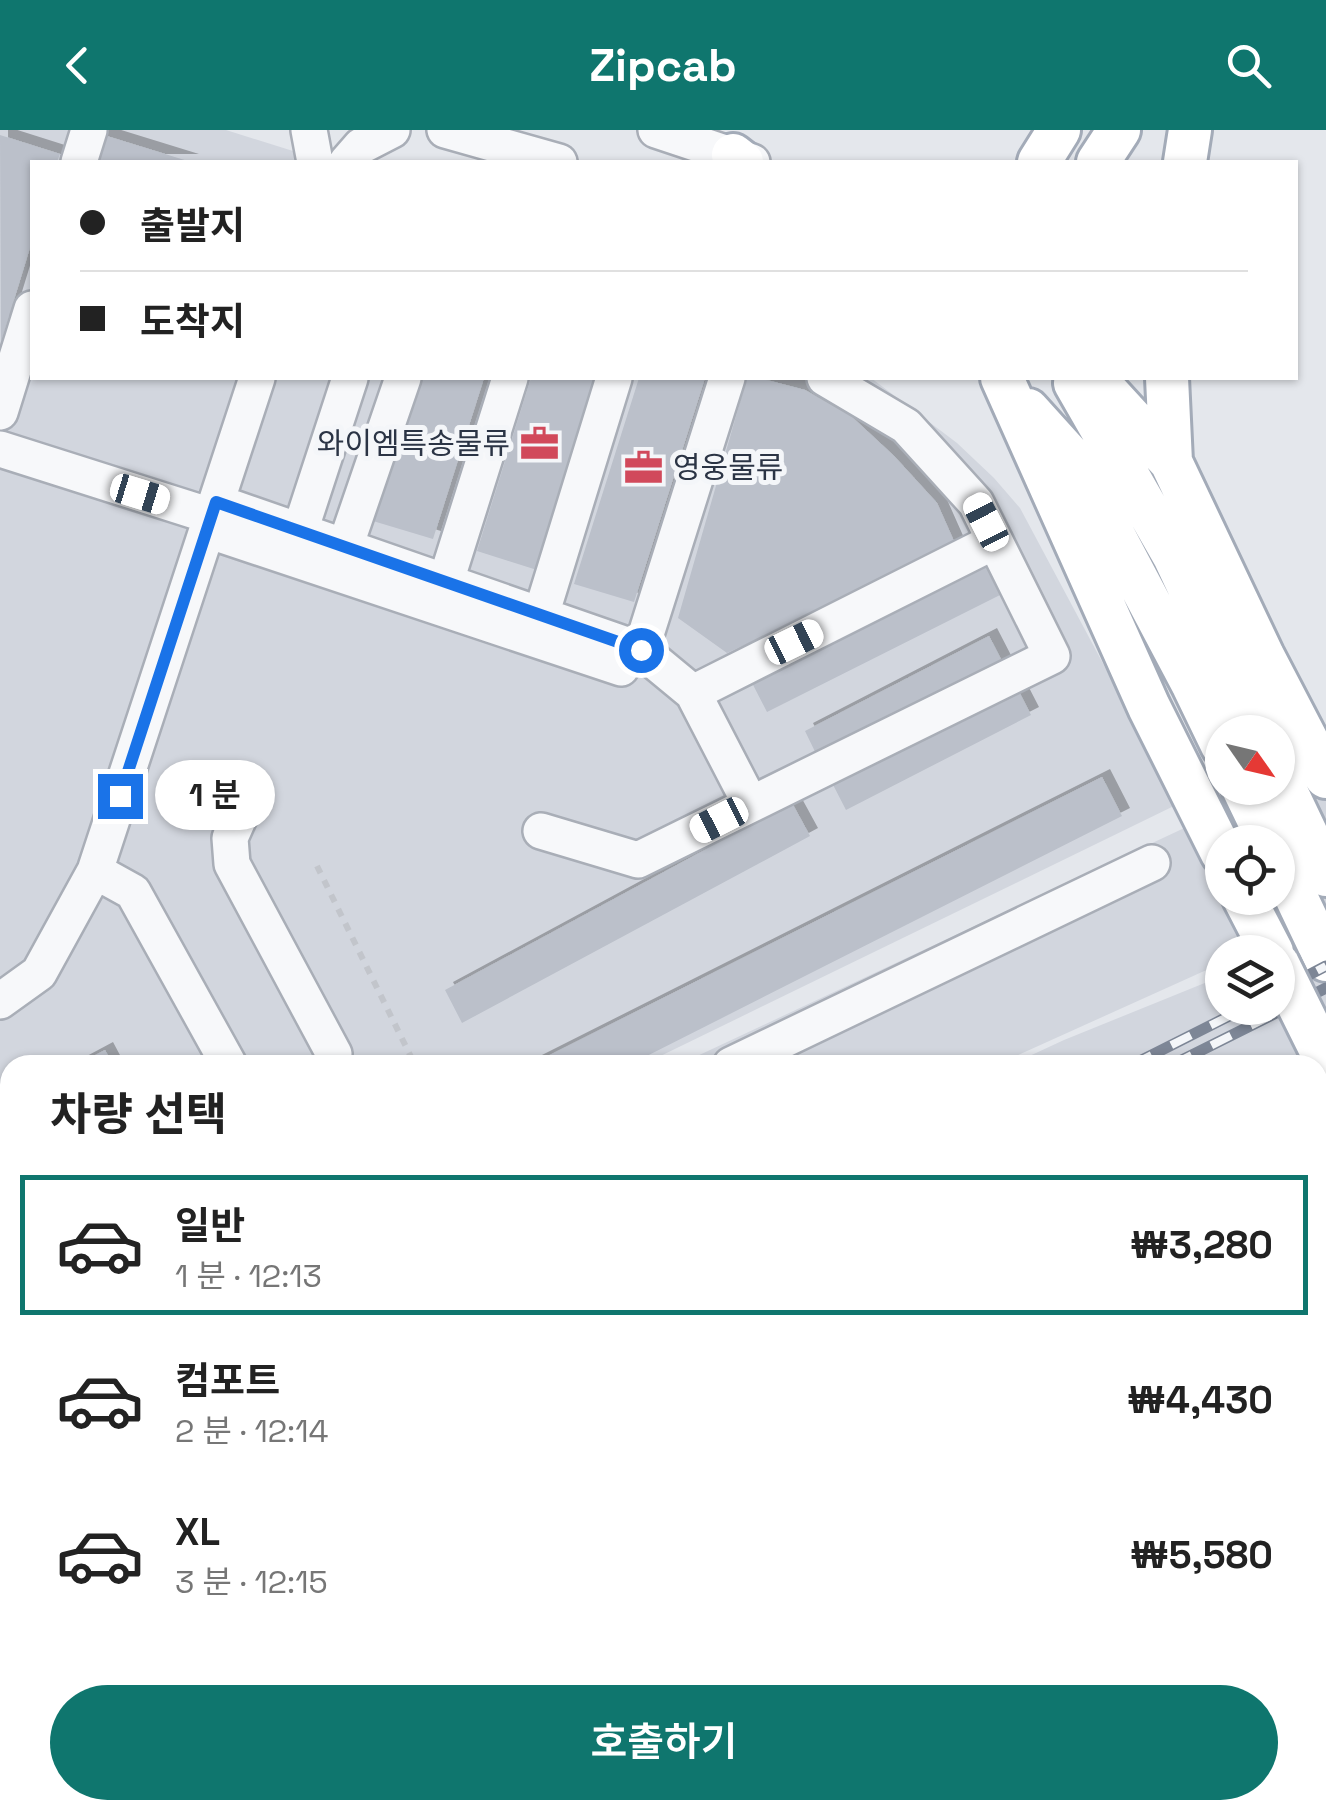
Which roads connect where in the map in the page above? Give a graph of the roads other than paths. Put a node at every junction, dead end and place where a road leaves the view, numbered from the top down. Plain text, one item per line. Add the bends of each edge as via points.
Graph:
1 (90, 130) edge
2 (309, 130) edge
3 (392, 130) edge
4 (445, 130) edge
5 (656, 130) edge
6 (1059, 130) edge
7 (1119, 130) edge
8 (1190, 130) edge
9 (80, 160) edge
10 (315, 160) edge
11 (348, 160) edge
12 (552, 160) edge
13 (742, 160) edge
14 (1040, 160) edge
15 (1099, 160) edge
16 (1184, 160) edge
17 (30, 314) edge
18 (256, 380) edge
19 (349, 380) edge
20 (401, 380) edge
21 (509, 380) edge
22 (613, 380) edge
23 (726, 380) edge
24 (828, 380) edge
25 (1001, 380) edge
26 (1002, 380) edge
27 (1167, 380) edge
28 (1092, 383) edge
29 (0, 412) edge
30 (0, 449) edge
31 (1171, 462) junction
32 (211, 516) junction
33 (300, 532) junction
34 (996, 541) junction
35 (345, 548) junction
36 (446, 581) junction
37 (541, 615) junction
38 (592, 646) junction
39 (641, 650) junction
40 (1229, 673) junction
41 (694, 692) junction
42 (1225, 715) edge
43 (1249, 715) edge
44 (1326, 777) edge
45 (245, 804) dead end
46 (750, 804) junction
47 (1293, 805) edge
48 (1208, 825) edge
49 (541, 831) dead end
50 (1152, 864) dead end
51 (95, 872) junction
52 (1326, 875) edge
53 (1295, 895) edge
54 (1326, 960) edge
55 (1295, 998) edge
56 (0, 1002) edge
57 (334, 1054) dead end
58 (224, 1055) edge
59 (752, 1055) edge
60 (1323, 1055) edge

1 - 9 street
2 - 10 street
3 - 11 street
4 - 12 street
5 - 13 street
6 - 14 main road
7 - 15 main road
8 - 16 main road
17 - 29 street
18 - 32 street
19 - 33 street
20 - 35 street
21 - 36 street
22 - 37 street
23 - 39 street
24 - 34 street via 906,426 976,504
25 - 48 main road
26 - 40 main road via 1075,462
27 - 31 main road
28 - 31 main road
28 - 40 main road
30 - 32 street
31 - 40 main road
32 - 33 street
32 - 38 street
32 - 51 street
33 - 35 street
34 - 41 street
34 - 46 street via 1052,656
35 - 36 street
36 - 37 street
37 - 38 street
38 - 39 street
39 - 41 street
40 - 42 main road
40 - 43 main road
40 - 44 main road
41 - 46 street
45 - 57 street via 230,838 232,864
46 - 49 street via 638,860
47 - 52 main road
50 - 59 street
51 - 56 street via 40,973
51 - 58 street via 133,892
53 - 54 main road
55 - 60 main road, bridge

